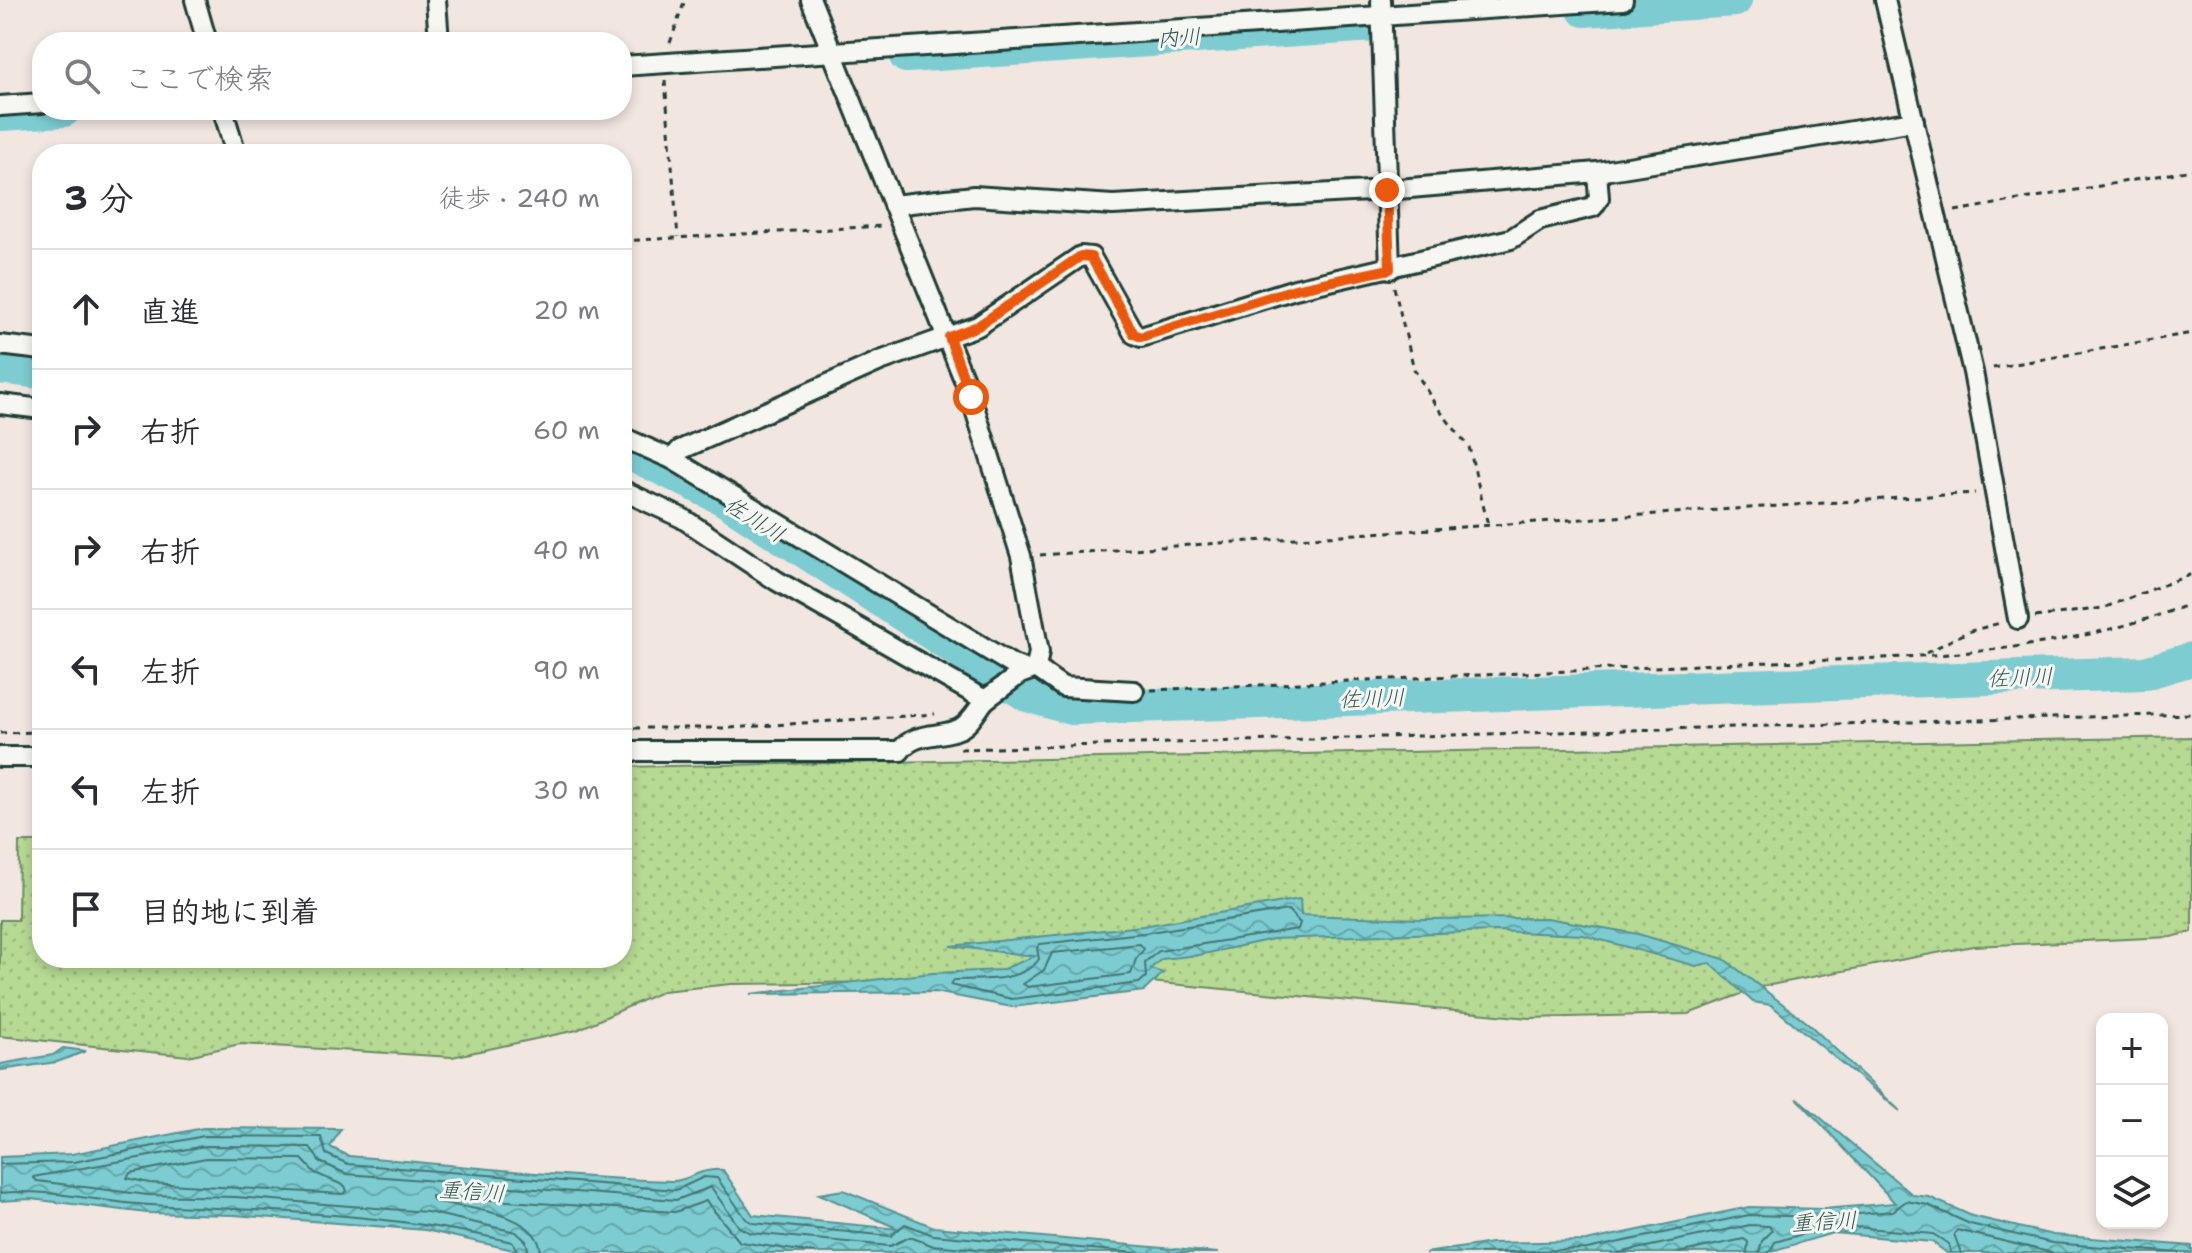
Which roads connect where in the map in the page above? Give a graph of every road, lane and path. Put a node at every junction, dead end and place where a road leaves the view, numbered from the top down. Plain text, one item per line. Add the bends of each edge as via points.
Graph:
1 (195, 0) edge
2 (436, 0) edge
3 (685, 0) edge
4 (811, 0) edge
5 (1623, 0) edge
6 (1885, 0) edge
7 (1382, 8) edge
8 (204, 32) edge
9 (438, 32) edge
10 (832, 51) junction
11 (664, 63) junction
12 (632, 65) edge
13 (32, 104) edge
14 (0, 106) edge
15 (226, 120) edge
16 (1914, 121) junction
17 (233, 144) edge
18 (2192, 170) edge
19 (1597, 172) junction
20 (1387, 190) junction
21 (893, 205) junction
22 (1934, 214) junction
23 (901, 225) junction
24 (678, 237) junction
25 (632, 240) edge
26 (1390, 269) junction
27 (2192, 333) edge
28 (949, 337) junction
29 (0, 345) edge
30 (32, 349) edge
31 (1973, 372) junction
32 (0, 404) edge
33 (32, 408) edge
34 (632, 441) edge
35 (672, 459) junction
36 (1994, 492) junction
37 (632, 495) edge
38 (1488, 525) junction
39 (1021, 556) junction
40 (2192, 574) edge
41 (2192, 603) edge
42 (2018, 619) junction
43 (1923, 655) junction
44 (1028, 670) junction
45 (1134, 691) joint
46 (985, 701) junction
47 (2192, 714) edge
48 (632, 728) edge
49 (32, 732) edge
50 (0, 733) edge
51 (948, 750) dead end
52 (632, 751) edge
53 (0, 757) edge
54 (32, 757) edge

1 - 8 street
2 - 9 street
3 - 11 path
4 - 10 street
5 - 7 street
6 - 16 street
7 - 10 street
7 - 20 street
10 - 11 street
10 - 21 street
11 - 12 street
11 - 24 path
13 - 14 street
15 - 17 street
16 - 19 street
16 - 22 street
18 - 22 path
19 - 20 street
19 - 26 street via 1599,198 1593,207 1548,217 1495,244
20 - 21 street via 1113,205 974,196
20 - 26 street
21 - 23 street
22 - 31 street
23 - 24 path
23 - 28 street
24 - 25 path
26 - 28 street via 1295,289 1141,337 1134,334 1091,257 1081,256 978,326
26 - 38 path via 1409,357 1436,406 1469,447
27 - 31 path
28 - 35 street via 880,361 680,450
28 - 39 street
29 - 30 street
31 - 36 street
32 - 33 street
34 - 35 street
35 - 44 street
36 - 38 path
36 - 42 street
37 - 46 street via 682,518 777,581
38 - 39 path
39 - 44 street via 1039,652
40 - 42 path via 2103,608
41 - 43 path via 2076,636
42 - 43 path via 1967,632
43 - 45 path
44 - 45 street via 1063,687
44 - 46 street
46 - 48 path via 862,722
46 - 52 street via 960,728 907,741 900,751
47 - 51 path
49 - 50 path
53 - 54 street

